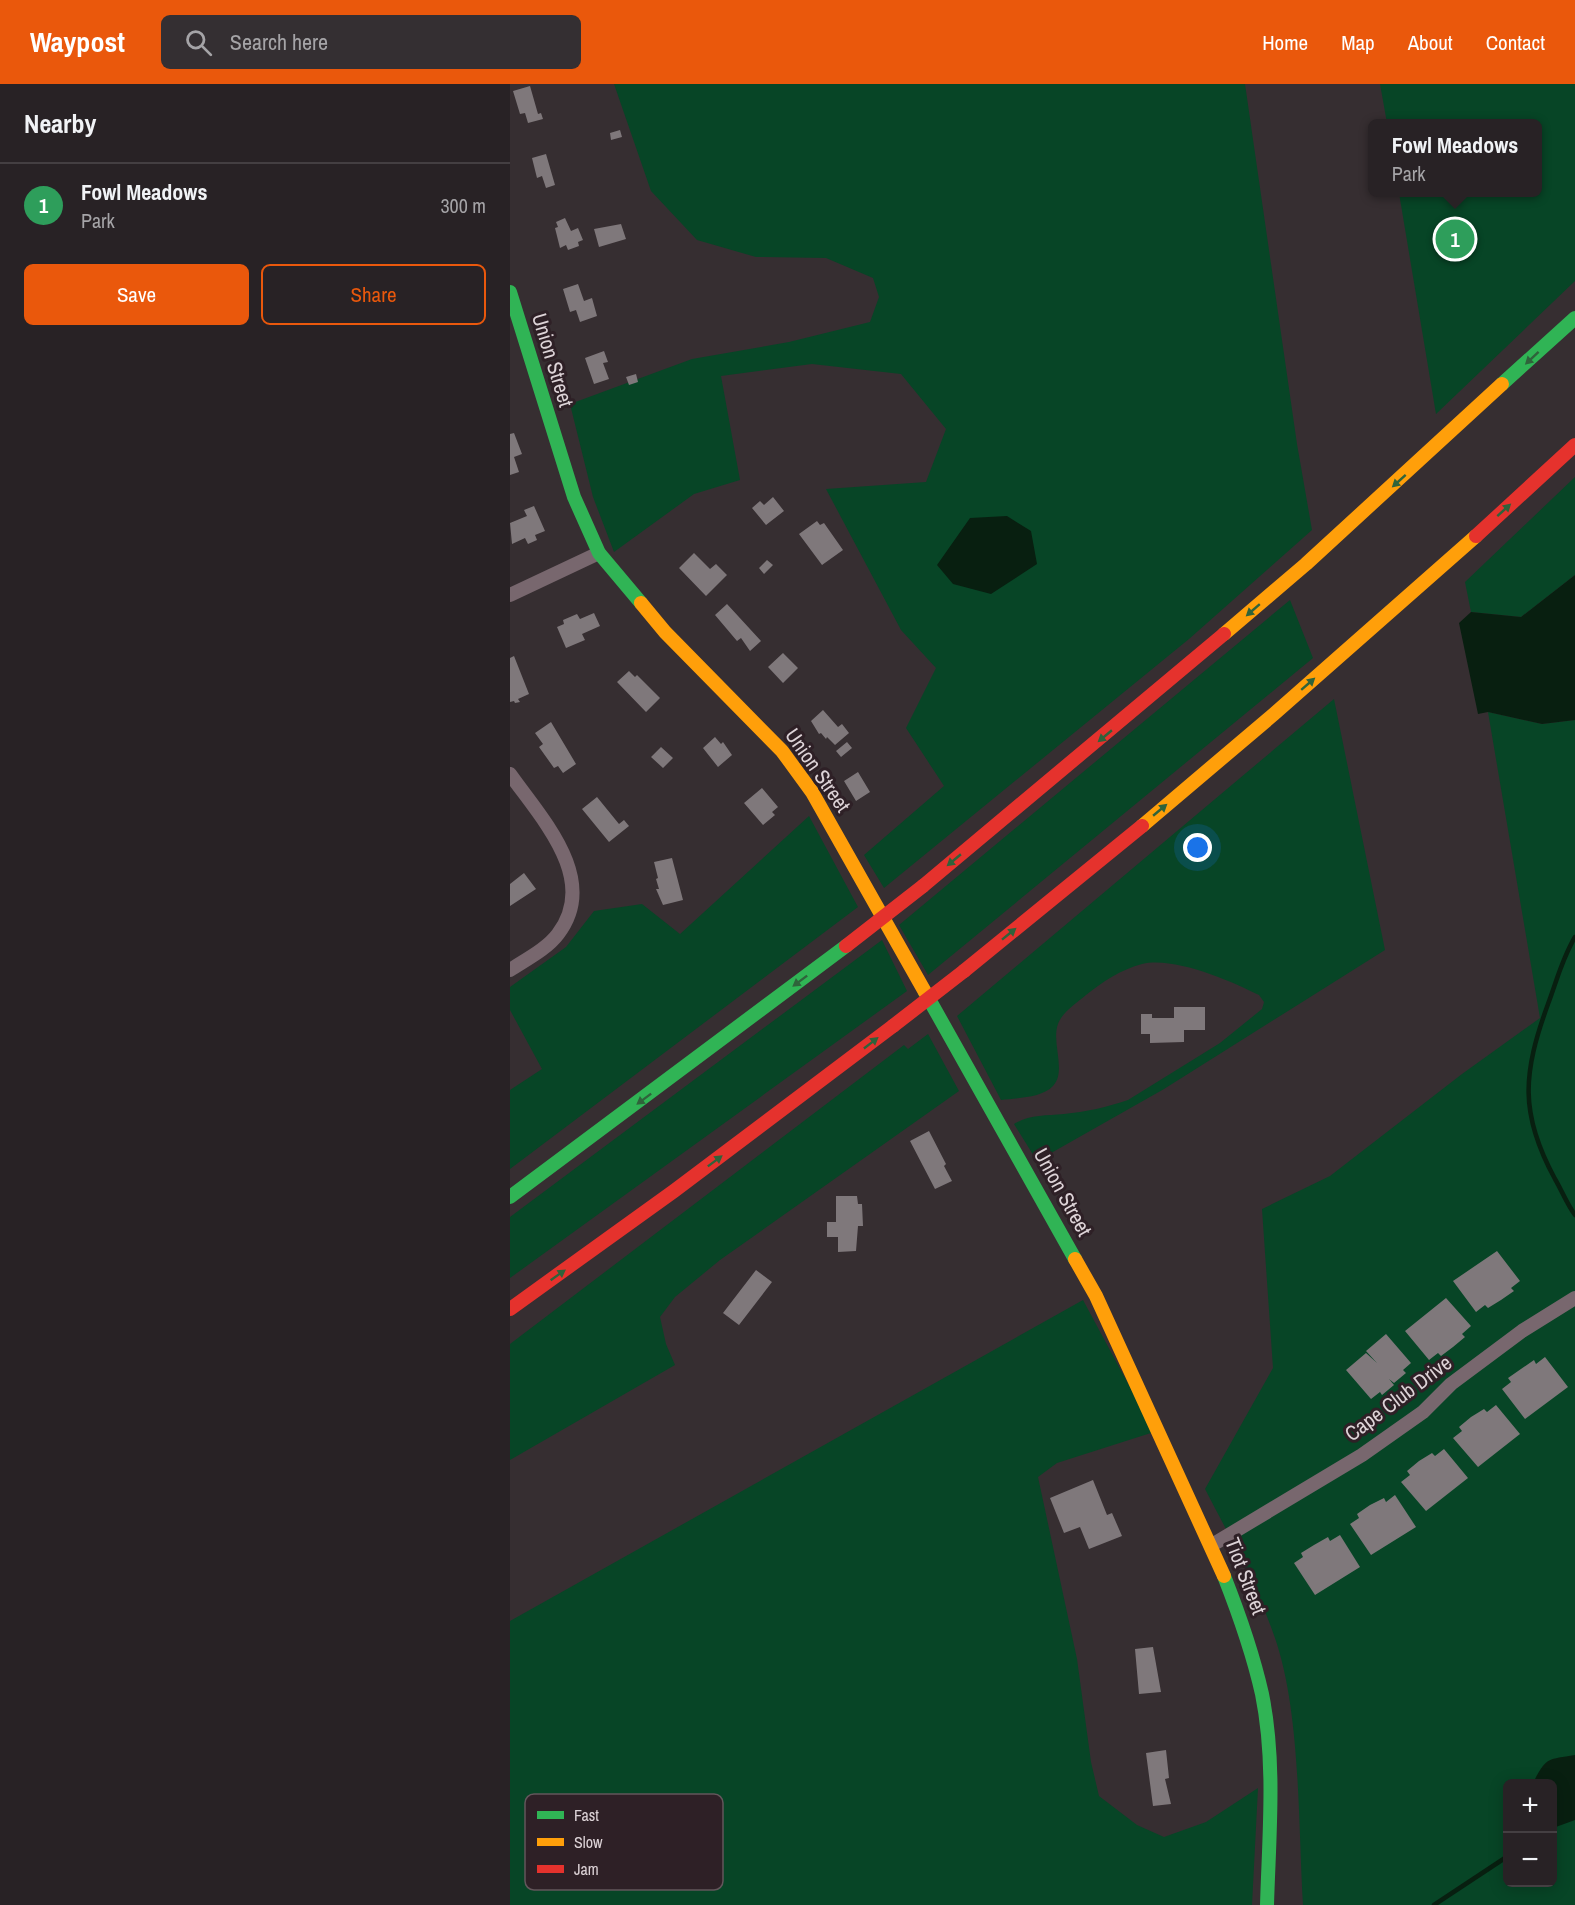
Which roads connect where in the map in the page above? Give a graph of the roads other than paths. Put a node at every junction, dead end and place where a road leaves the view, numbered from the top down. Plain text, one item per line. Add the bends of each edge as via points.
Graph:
1 (510, 292) edge
2 (1575, 318) edge
3 (1575, 445) edge
4 (599, 553) junction
5 (510, 595) edge
6 (510, 774) edge
7 (510, 970) edge
8 (510, 1197) edge
9 (1090, 1285) joint
10 (1575, 1298) edge
11 (510, 1309) edge
12 (1212, 1545) junction
13 (1267, 1905) edge

1 - 4 main road, Union Street via 574,497
2 -> 8 main road, bridge via 1306,564 1113,730 846,946
11 -> 3 main road, bridge via 674,1191 964,971 1264,722
4 - 5 street
4 - 9 main road, Union Street via 665,632 774,743 812,792
6 - 7 street via 555,836 566,858 573,900 557,936
9 - 12 main road, Tiot Street via 1118,1336
10 - 12 street, Cape Club Drive via 1522,1331 1451,1384 1423,1412 1362,1455
12 - 13 main road, Tiot Street via 1240,1616 1262,1695 1271,1782

